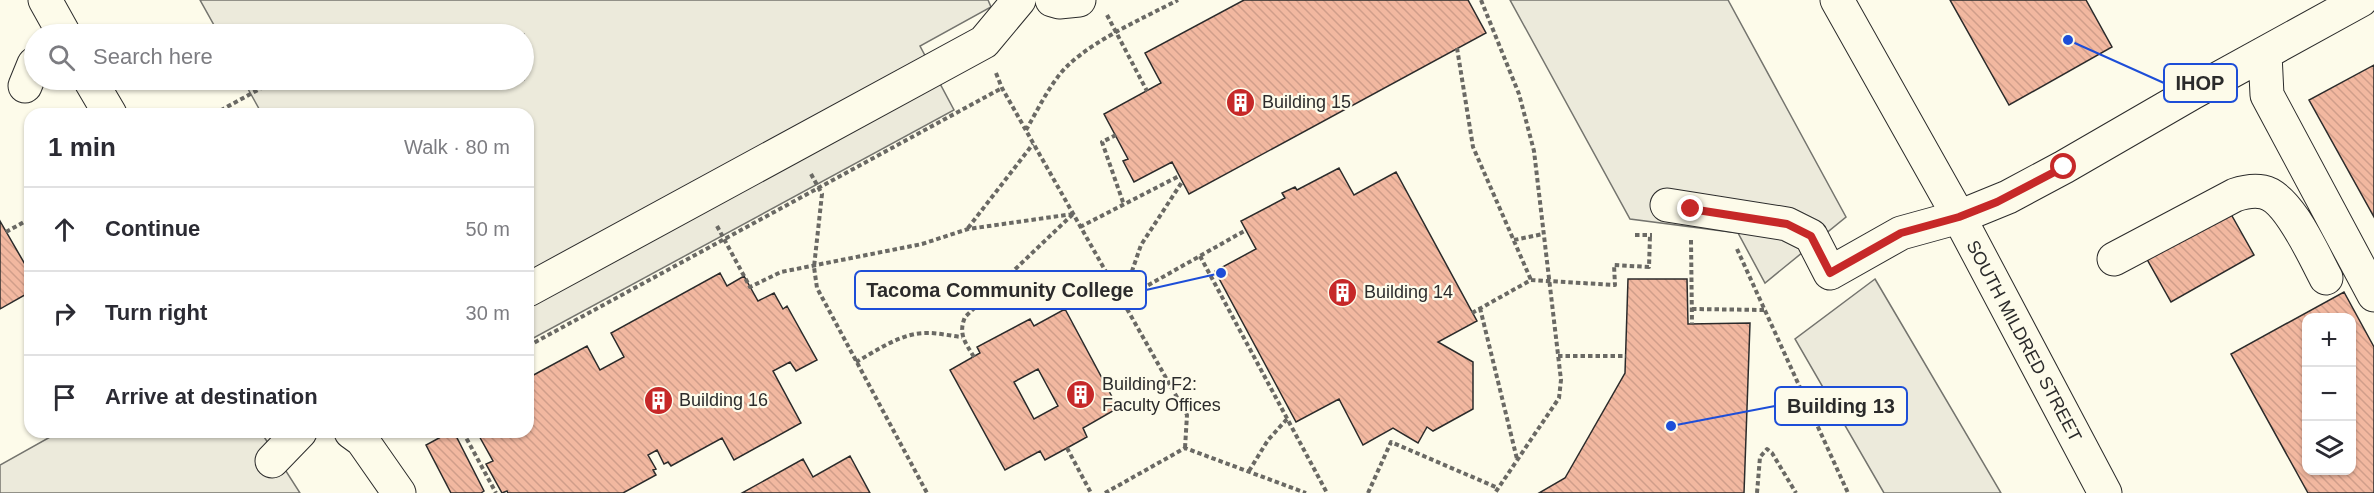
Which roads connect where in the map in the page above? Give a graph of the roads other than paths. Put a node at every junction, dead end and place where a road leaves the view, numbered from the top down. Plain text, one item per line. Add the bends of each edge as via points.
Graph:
1 (1019, 0) edge
2 (1052, 0) edge
3 (1838, 0) edge
4 (2361, 0) edge
5 (1092, 6) edge
6 (2265, 54) junction
7 (96, 90) edge
8 (106, 108) edge
9 (1959, 217) junction
10 (1664, 220) road end
11 (2114, 259) dead end
12 (2326, 278) dead end
13 (534, 287) edge
14 (2374, 295) edge
15 (294, 438) edge
16 (359, 438) edge
17 (272, 462) dead end
18 (399, 493) edge
19 (2105, 493) edge

1 - 13 main road via 984,42
2 - 5 main road
3 - 9 main road, SOUTH MILDRED STREET
4 - 6 main road
6 - 9 main road via 2064,167
6 - 14 main road via 2267,95
7 - 8 main road
9 - 10 main road via 1901,233 1830,273 1811,236 1787,224
9 - 19 main road, SOUTH MILDRED STREET
11 - 12 main road via 2235,195 2264,192 2286,208
15 - 17 main road
16 - 18 main road

